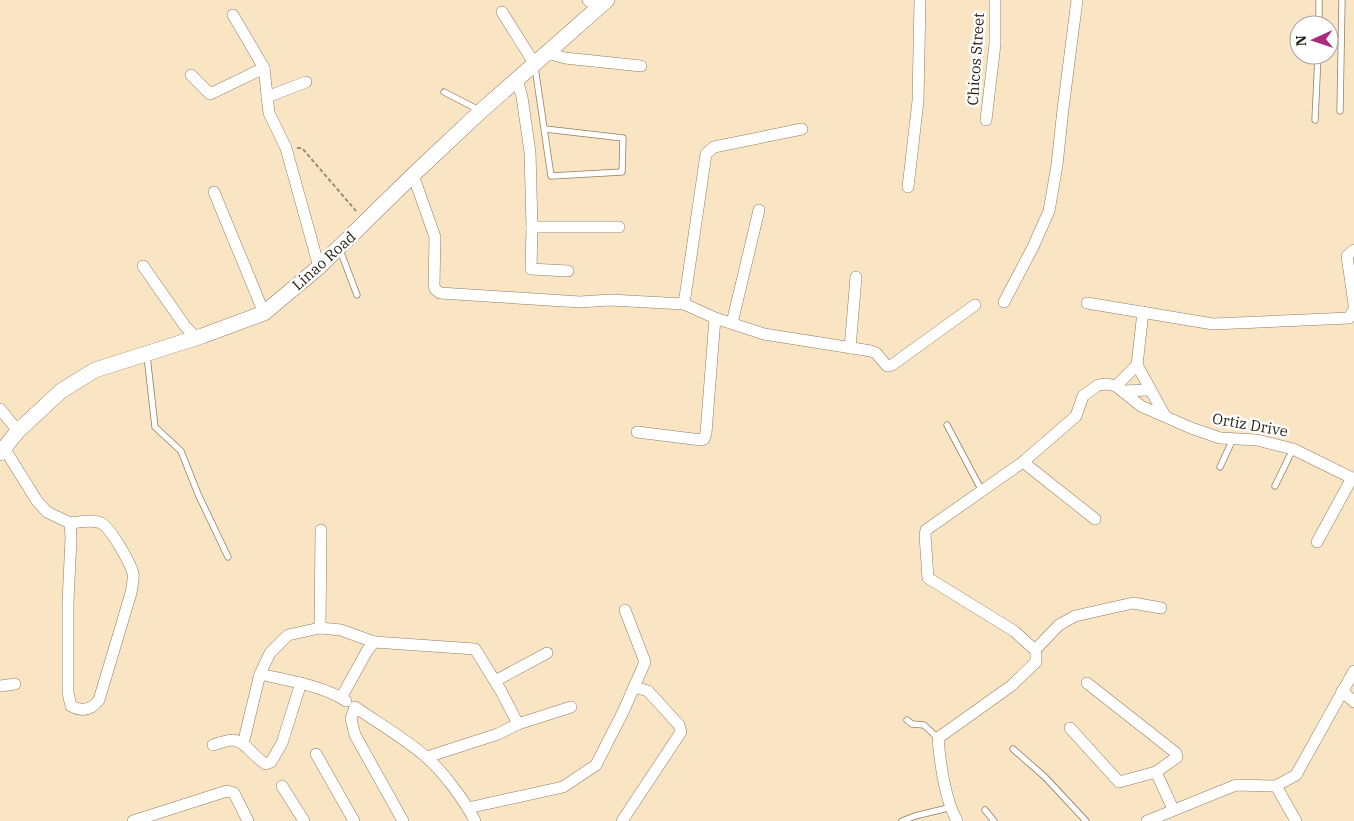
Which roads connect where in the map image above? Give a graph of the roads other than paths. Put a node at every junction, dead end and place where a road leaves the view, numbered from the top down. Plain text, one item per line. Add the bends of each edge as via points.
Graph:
1 (920, 0) edge
2 (995, 0) edge
3 (1077, 0) edge
4 (1320, 0) edge
5 (1342, 0) edge
6 (598, 3) edge
7 (502, 12) dead end
8 (233, 14) dead end
9 (1319, 15) edge
10 (548, 53) junction
11 (534, 63) junction
12 (1318, 65) edge
13 (641, 66) dead end
14 (264, 68) junction
15 (192, 75) dead end
16 (517, 79) junction
17 (306, 82) dead end
18 (444, 92) dead end
19 (267, 96) junction
20 (1340, 110) dead end
21 (481, 111) junction
22 (986, 120) dead end
23 (1315, 120) dead end
24 (545, 129) junction
25 (802, 129) dead end
26 (413, 175) junction
27 (908, 187) dead end
28 (214, 192) dead end
29 (759, 210) dead end
30 (532, 227) junction
31 (620, 227) dead end
32 (339, 248) junction
33 (1354, 250) edge
34 (143, 266) dead end
35 (319, 267) junction
36 (568, 271) dead end
37 (856, 277) dead end
38 (357, 294) dead end
39 (1004, 302) dead end
40 (1087, 303) dead end
41 (684, 304) junction
42 (1354, 304) edge
43 (975, 306) dead end
44 (1354, 309) edge
45 (1143, 312) junction
46 (264, 313) junction
47 (715, 318) junction
48 (732, 323) junction
49 (196, 338) junction
50 (850, 348) junction
51 (146, 354) junction
52 (1136, 365) junction
53 (1119, 388) junction
54 (1150, 390) junction
55 (0, 409) edge
56 (1165, 416) junction
57 (948, 425) dead end
58 (18, 432) junction
59 (637, 432) dead end
60 (1233, 439) junction
61 (1293, 449) junction
62 (2, 450) edge
63 (1024, 462) junction
64 (1220, 467) dead end
65 (1353, 478) edge
66 (1275, 486) dead end
67 (982, 491) junction
68 (1095, 519) dead end
69 (70, 523) junction
70 (321, 530) dead end
71 (1317, 542) dead end
72 (228, 557) dead end
73 (1161, 608) dead end
74 (624, 610) dead end
75 (320, 628) junction
76 (374, 642) junction
77 (1035, 650) junction
78 (546, 652) dead end
79 (1354, 671) edge
80 (260, 674) junction
81 (495, 681) junction
82 (15, 684) dead end
83 (301, 684) junction
84 (1087, 684) dead end
85 (0, 686) edge
86 (634, 687) junction
87 (1342, 692) junction
88 (342, 698) junction
89 (1354, 702) edge
90 (355, 707) junction
91 (570, 707) dead end
92 (906, 720) dead end
93 (518, 724) junction
94 (1070, 728) dead end
95 (938, 738) junction
96 (243, 744) junction
97 (213, 745) dead end
98 (1013, 749) dead end
99 (316, 754) dead end
100 (427, 757) junction
101 (1156, 772) junction
102 (282, 786) dead end
103 (1276, 786) junction
104 (952, 807) junction
105 (468, 808) junction
106 (1173, 809) junction
107 (985, 810) dead end
108 (170, 816) edge
109 (133, 821) edge
110 (248, 821) edge
111 (304, 821) edge
112 (354, 821) edge
113 (403, 821) edge
114 (475, 821) edge
115 (622, 821) edge
116 (902, 821) edge
117 (957, 821) edge
118 (994, 821) edge
119 (1086, 821) edge
120 (1147, 821) edge
121 (1296, 821) edge

1 - 27 street via 918,102
2 - 22 street, Chicos Street via 995,44
3 - 39 street via 1058,165 1049,210
4 - 9 lane
5 - 20 lane
6 - 10 street, Linao Road
7 - 11 street
8 - 14 street
10 - 11 street, Linao Road
10 - 13 street via 565,58
11 - 16 street, Linao Road
11 - 24 lane
12 - 23 lane
14 - 15 street via 210,94
14 - 19 street
16 - 21 street, Linao Road
16 - 30 street via 530,152
17 - 19 street
18 - 21 lane
19 - 35 street via 269,113 286,148
21 - 26 street, Linao Road
24 - 24 lane via 550,176 622,172 623,138
25 - 41 street via 714,147 706,154
26 - 32 street, Linao Road
26 - 41 street via 435,237 434,285 438,292 580,302 610,300
28 - 46 street
29 - 48 street
30 - 31 street
30 - 36 street via 530,269
32 - 35 street, Linao Road
32 - 38 lane
33 - 42 street via 1347,256
34 - 49 street
35 - 46 street, Linao Road
37 - 50 street
40 - 45 street
41 - 47 street
43 - 50 street via 892,365 885,364 876,353
44 - 45 street via 1348,318 1213,324
45 - 52 street
46 - 49 street, Linao Road
47 - 48 street
47 - 59 street via 704,439
48 - 50 street via 764,334
49 - 51 street, Linao Road
51 - 58 street, Linao Road via 94,370 61,390
51 - 72 lane via 155,427 181,451
52 - 53 street
52 - 54 street
53 - 54 street
53 - 56 street, Ortiz Drive via 1141,406
53 - 63 street via 1107,384 1091,389 1083,396 1076,416
54 - 56 street
55 - 58 street
56 - 60 street, Ortiz Drive via 1220,438
57 - 67 lane
58 - 62 street, Linao Road
60 - 61 street, Ortiz Drive via 1257,440
60 - 64 lane
61 - 65 street, Ortiz Drive
61 - 66 lane
62 - 69 street via 47,512
63 - 67 street
63 - 68 street
65 - 71 street
67 - 77 street via 926,530 928,578 1014,632
69 - 69 street via 68,693 70,706 81,710 93,707 99,700 131,593 133,573 117,541 102,523
70 - 75 street
73 - 77 street via 1133,603 1075,616
74 - 86 street via 645,660
75 - 76 street via 341,630
75 - 80 street via 288,635 270,653
76 - 81 street via 475,650
76 - 88 street
77 - 95 street via 1036,662 1011,686
78 - 81 street
79 - 87 street
80 - 83 street
80 - 96 street
81 - 93 street
82 - 85 street
83 - 88 street
83 - 96 street via 282,743 271,762 260,762
84 - 101 street via 1176,753 1175,760
86 - 105 street via 596,765 562,787
86 - 115 street via 648,691 679,725 681,732
87 - 89 street
87 - 103 street via 1296,775
88 - 90 street
90 - 100 street
90 - 113 street via 351,719 355,735
91 - 93 street
92 - 95 lane via 924,725
93 - 100 street via 498,734
94 - 101 street via 1116,780 1124,781
95 - 104 street via 940,761
96 - 97 street via 234,740
98 - 119 lane via 1045,777
99 - 112 street
100 - 105 street
101 - 106 street
102 - 111 street
103 - 106 street via 1236,785
103 - 121 street
104 - 116 lane
104 - 117 street
105 - 114 street
106 - 120 street
107 - 118 lane
108 - 109 street
108 - 110 street via 227,791 234,793

